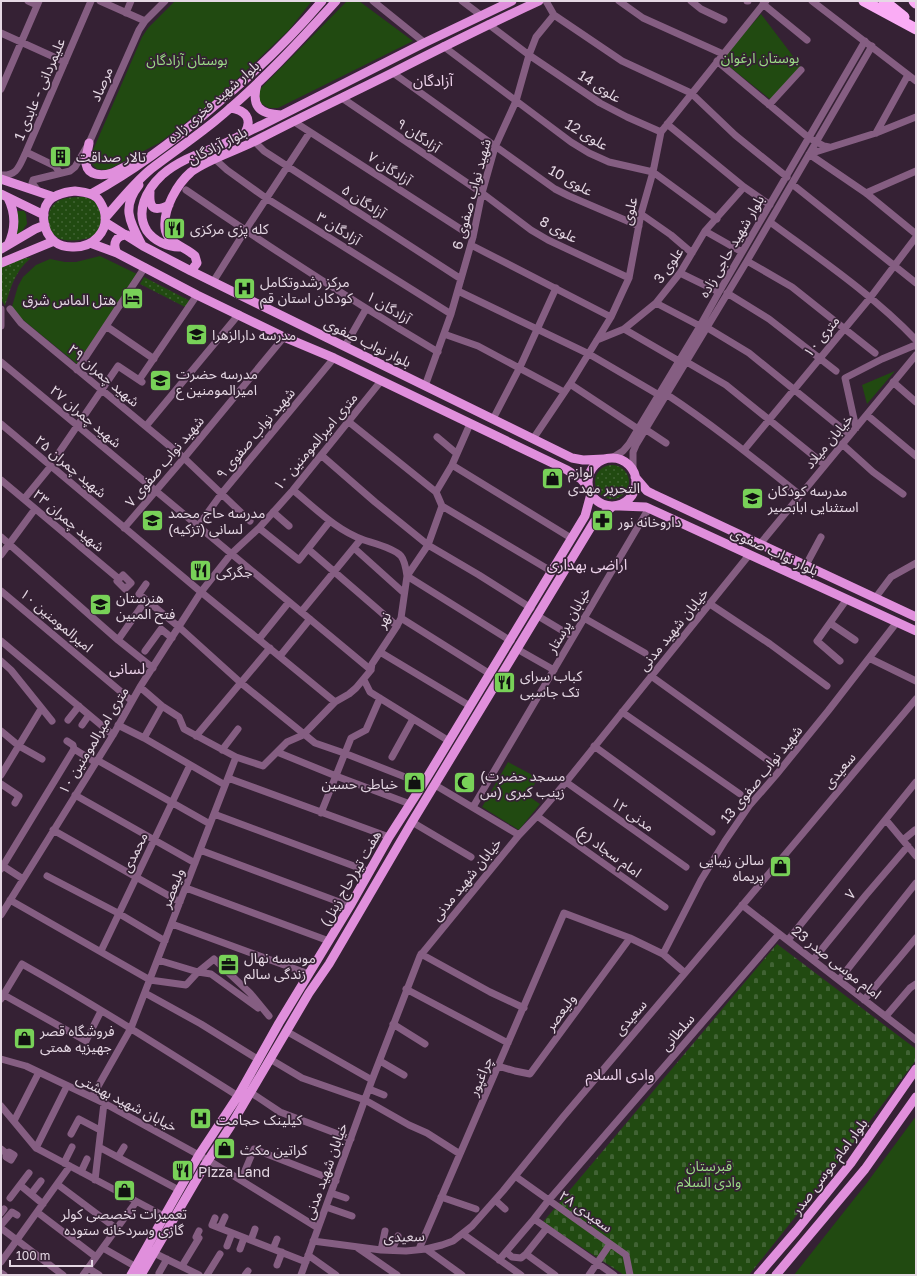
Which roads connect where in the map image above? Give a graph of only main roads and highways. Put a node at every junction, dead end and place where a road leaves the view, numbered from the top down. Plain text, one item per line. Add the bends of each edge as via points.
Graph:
1 (322, 1) edge
2 (336, 1) edge
3 (512, 1) edge
4 (539, 1) edge
5 (864, 1) edge
6 (884, 1) edge
7 (916, 28) edge
8 (257, 83) junction
9 (230, 108) junction
10 (282, 115) junction
11 (245, 133) junction
12 (89, 143) road end
13 (141, 163) junction
14 (151, 169) junction
15 (1, 179) edge
16 (118, 179) junction
17 (128, 190) junction
18 (150, 190) junction
19 (91, 194) junction
20 (5, 196) edge
21 (54, 197) junction
22 (169, 205) junction
23 (44, 215) junction
24 (105, 220) junction
25 (45, 225) junction
26 (23, 236) junction
27 (127, 236) junction
28 (54, 241) junction
29 (90, 243) junction
30 (143, 246) junction
31 (5, 247) edge
32 (180, 247) junction
33 (30, 250) junction
34 (117, 253) junction
35 (1, 263) edge
36 (192, 271) junction
37 (572, 458) junction
38 (608, 458) junction
39 (566, 470) junction
40 (634, 473) junction
41 (589, 491) junction
42 (653, 494) junction
43 (616, 506) junction
44 (648, 507) junction
45 (585, 516) junction
46 (594, 522) junction
47 (916, 617) edge
48 (916, 631) edge
49 (916, 1070) edge
50 (916, 1097) edge
51 (131, 1275) edge
52 (141, 1275) edge
53 (758, 1275) edge
54 (776, 1275) edge

1 - 13 main road, بلوار شهید فخری زاده via 245,81 175,139
2 - 8 main road, بلوار شهید فخری زاده
3 - 10 main road, بلوار آزادگان
4 - 22 main road, بلوار آزادگان via 443,46 255,142 198,167 180,186
5 - 7 highway
6 - 7 highway
8 - 9 main road, بلوار شهید فخری زاده
8 - 10 main road via 254,95 256,105 266,114
9 - 11 main road via 241,111 247,117
9 - 14 main road, بلوار شهید فخری زاده
10 - 11 main road, بلوار آزادگان
11 - 18 main road, بلوار آزادگان via 185,160 162,175
12 - 13 main road via 86,164 93,174 106,175 130,164
13 - 16 main road, بلوار شهید فخری زاده
14 - 17 main road, بلوار شهید فخری زاده
14 - 30 main road via 134,192 128,211 133,228
15 - 21 main road
16 - 17 main road via 116,183 119,190
16 - 19 main road, بلوار شهید فخری زاده
17 - 24 main road, بلوار شهید فخری زاده
18 - 22 main road via 149,201 153,208
18 - 32 main road, بلوار آزادگان via 142,205 141,216 144,226 157,241
19 - 21 main road via 75,191
19 - 24 main road via 103,207
20 - 23 main road
20 - 31 main road via 13,209 14,221 14,230
21 - 23 main road via 47,204
22 - 32 main road, بلوار آزادگان via 165,230
23 - 25 main road
24 - 27 main road, بلوار نواب صفوی
24 - 29 main road via 99,236
25 - 26 main road
25 - 28 main road
26 - 31 main road
26 - 33 main road via 30,243
27 - 30 main road, بلوار نواب صفوی
27 - 34 main road via 119,237 116,241
28 - 29 main road via 70,247
28 - 33 main road
29 - 34 main road, بلوار نواب صفوی
30 - 36 main road, بلوار نواب صفوی
32 - 36 main road via 196,259
33 - 35 main road
34 - 39 main road, بلوار نواب صفوی via 197,295
36 - 37 main road, بلوار نواب صفوی
37 - 38 main road, بلوار نواب صفوی
37 - 39 main road via 575,467
38 - 40 main road via 620,459 627,463
38 - 41 main road via 596,463 591,470 588,478
39 - 41 main road, بلوار نواب صفوی via 581,479
40 - 42 main road, بلوار نواب صفوی via 647,491
40 - 43 main road via 637,487 634,495
41 - 43 main road via 596,501 604,506
41 - 45 main road, هفت تیر(حاج زینل)
42 - 44 main road via 644,498
42 - 47 main road, بلوار نواب صفوی
43 - 44 main road, بلوار نواب صفوی
43 - 46 main road, هفت تیر(حاج زینل)
44 - 48 main road, بلوار نواب صفوی
45 - 46 main road via 592,515
45 - 51 main road, هفت تیر(حاج زینل) via 424,784 389,836 238,1096 178,1190
46 - 52 main road, هفت تیر(حاج زینل)
49 - 53 main road, بلوار امام موسی صدر via 851,1163
50 - 54 main road, بلوار امام موسی صدر via 865,1169

